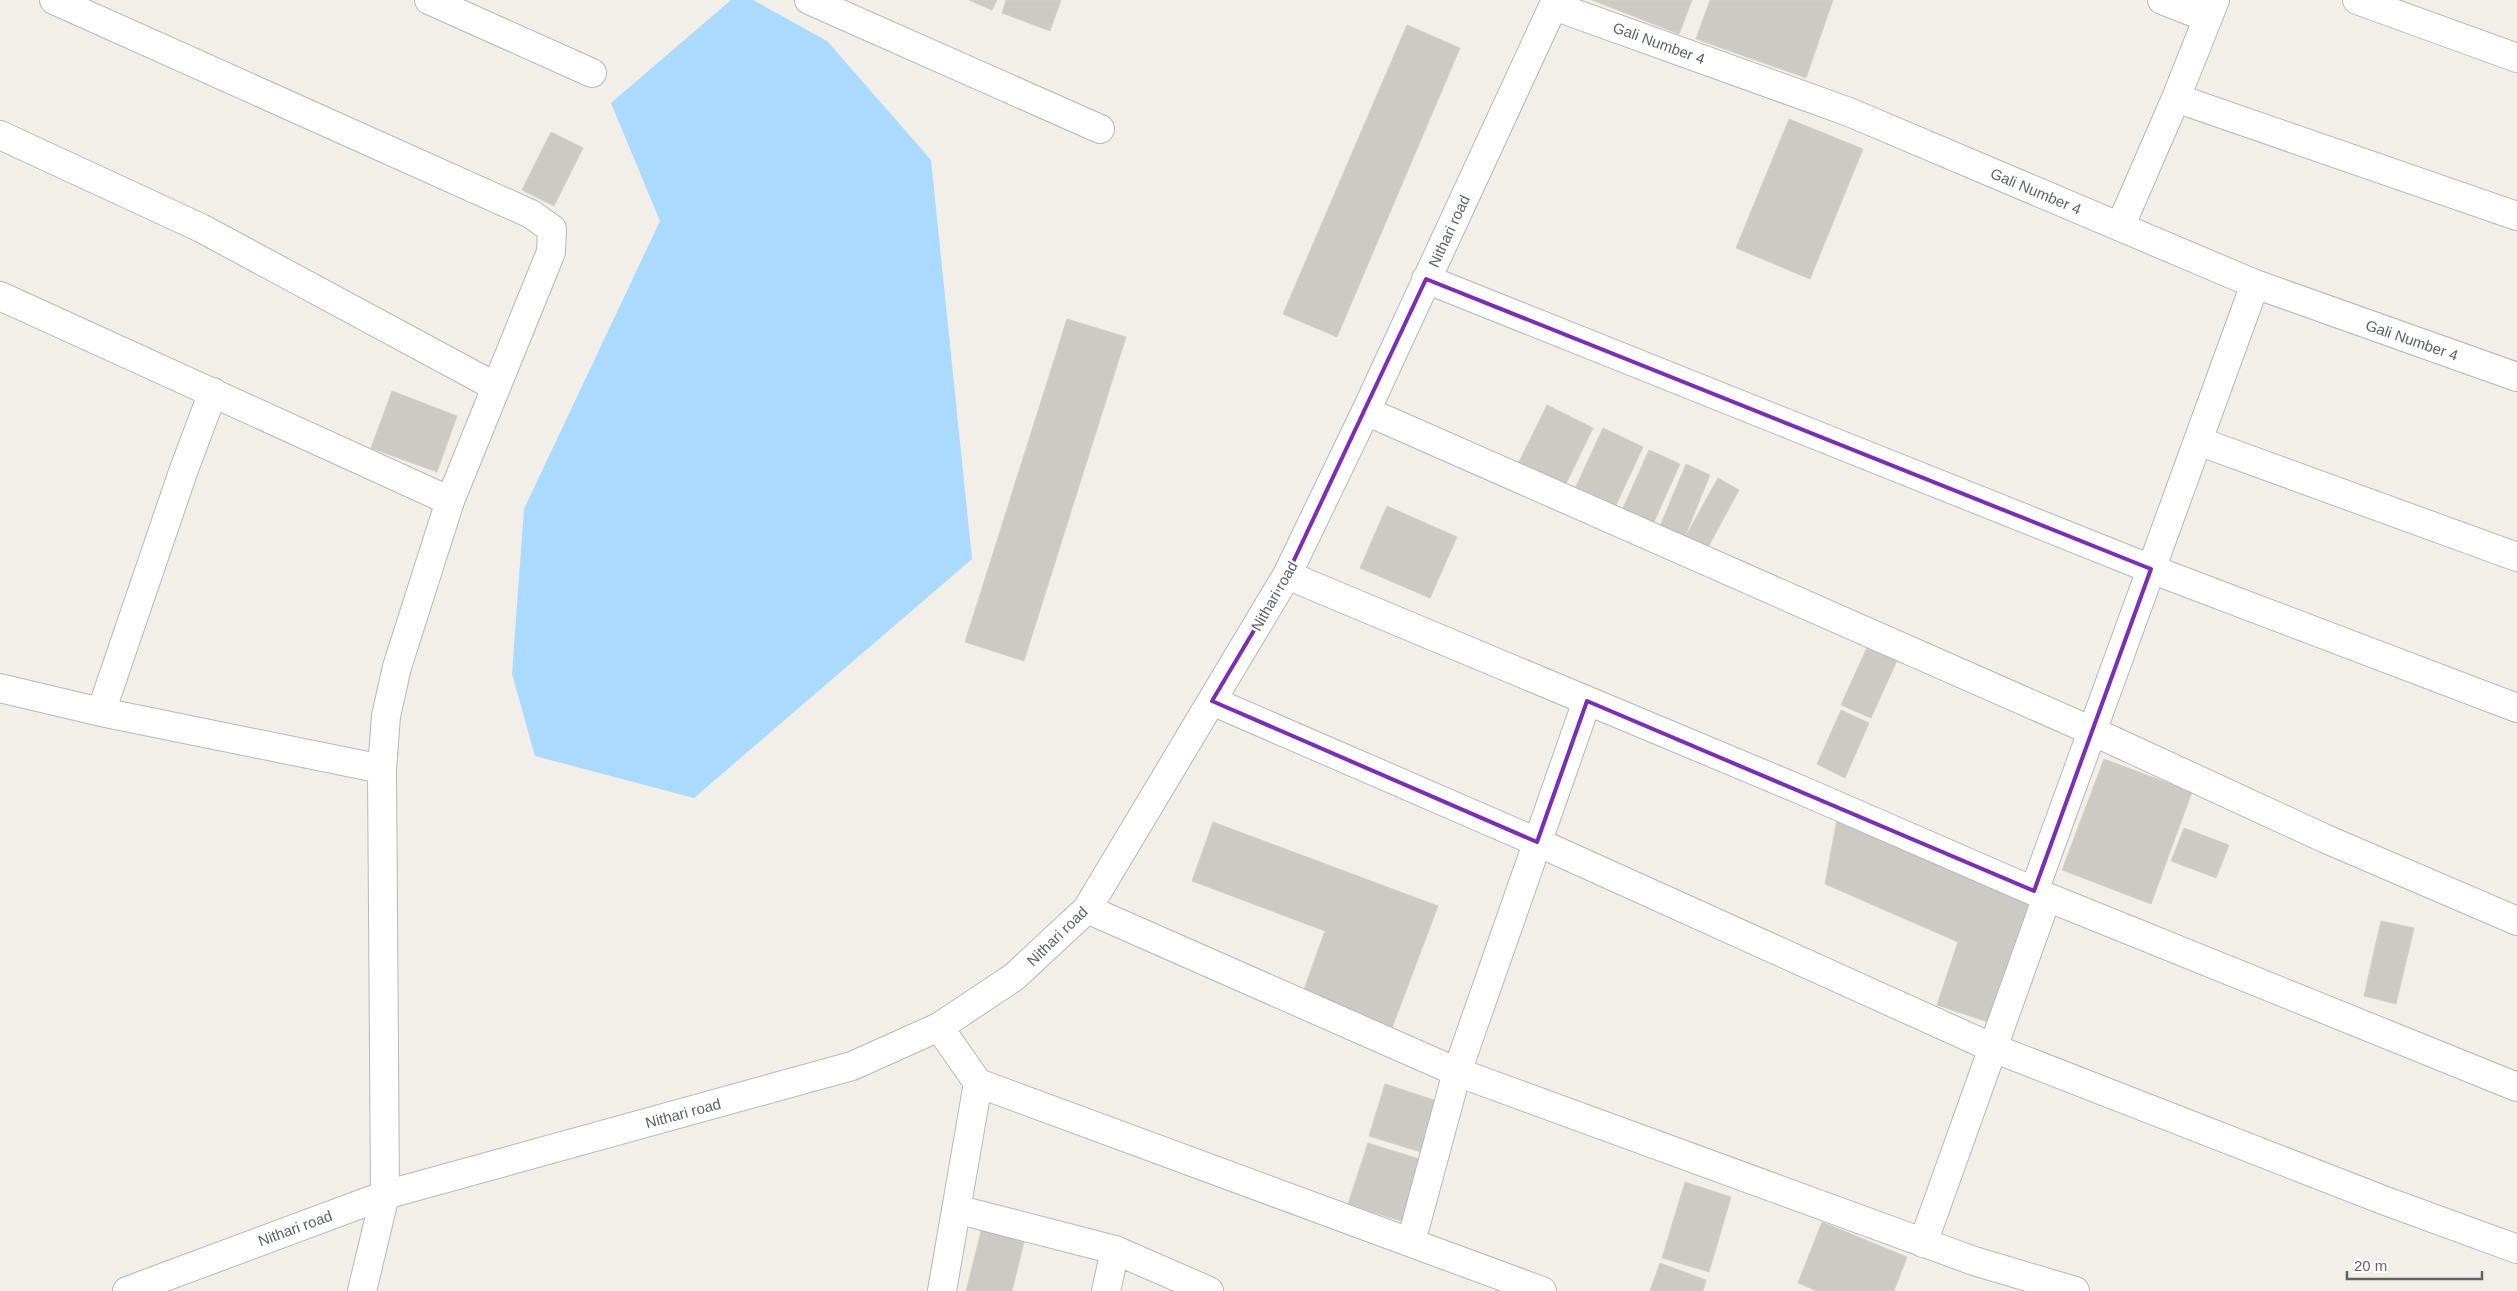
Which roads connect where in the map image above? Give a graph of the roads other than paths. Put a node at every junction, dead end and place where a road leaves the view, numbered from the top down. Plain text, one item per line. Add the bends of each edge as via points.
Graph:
1 (54, 0) edge
2 (430, 0) edge
3 (809, 0) edge
4 (2162, 0) edge
5 (2357, 0) edge
6 (1555, 3) edge
7 (2211, 9) edge
8 (2517, 58) edge
9 (592, 72) dead end
10 (2176, 98) junction
11 (1100, 129) dead end
12 (0, 135) edge
13 (2517, 216) edge
14 (2120, 227) junction
15 (1426, 279) junction
16 (2255, 284) junction
17 (0, 296) edge
18 (2517, 377) edge
19 (496, 387) junction
20 (213, 392) junction
21 (1366, 411) junction
22 (2198, 441) junction
23 (450, 501) junction
24 (2517, 557) edge
25 (2151, 569) junction
26 (1287, 575) junction
27 (0, 688) edge
28 (1212, 701) junction
29 (1588, 701) junction
30 (2517, 708) edge
31 (101, 712) junction
32 (2092, 731) junction
33 (382, 769) junction
34 (1537, 842) junction
35 (2040, 894) junction
36 (1087, 909) junction
37 (2517, 921) edge
38 (939, 1027) junction
39 (1993, 1048) junction
40 (1457, 1072) junction
41 (978, 1083) junction
42 (2517, 1087) edge
43 (385, 1195) junction
44 (956, 1209) junction
45 (1411, 1242) junction
46 (1923, 1243) junction
47 (2517, 1249) edge
48 (1115, 1250) junction
49 (127, 1291) edge
50 (362, 1291) edge
51 (942, 1291) edge
52 (1106, 1291) edge
53 (1209, 1291) edge
54 (1542, 1291) edge
55 (2075, 1291) edge

1 - 19 street via 531,214 552,229 552,252
2 - 9 street
3 - 11 street
4 - 7 street
5 - 8 street
6 - 14 street, Gali Number 4 via 1849,112
6 - 15 street, Nithari road
7 - 10 street
10 - 13 street
10 - 14 street
12 - 19 street via 201,228
14 - 16 street, Gali Number 4
15 - 21 street, Nithari road
15 - 25 street
16 - 18 street, Gali Number 4
16 - 22 street
17 - 20 street
19 - 23 street
20 - 23 street
20 - 31 street via 182,472
21 - 26 street, Nithari road
21 - 32 street
22 - 24 street
22 - 25 street
23 - 33 street via 397,668 386,716
25 - 30 street
25 - 32 street
26 - 28 street, Nithari road
26 - 29 street
27 - 31 street
28 - 34 street
28 - 36 street, Nithari road
29 - 34 street
29 - 35 street
31 - 33 street
32 - 35 street
32 - 37 street via 2334,842
33 - 43 street
34 - 39 street
34 - 40 street
35 - 39 street
35 - 42 street
36 - 38 street, Nithari road via 1014,977
36 - 40 street
38 - 41 street
38 - 43 street, Nithari road via 852,1066
39 - 46 street
39 - 47 street
40 - 45 street
40 - 46 street
41 - 44 street
41 - 45 street
43 - 49 street, Nithari road
43 - 50 street
44 - 48 street
44 - 51 street
45 - 54 street
46 - 55 street
48 - 52 street
48 - 53 street

